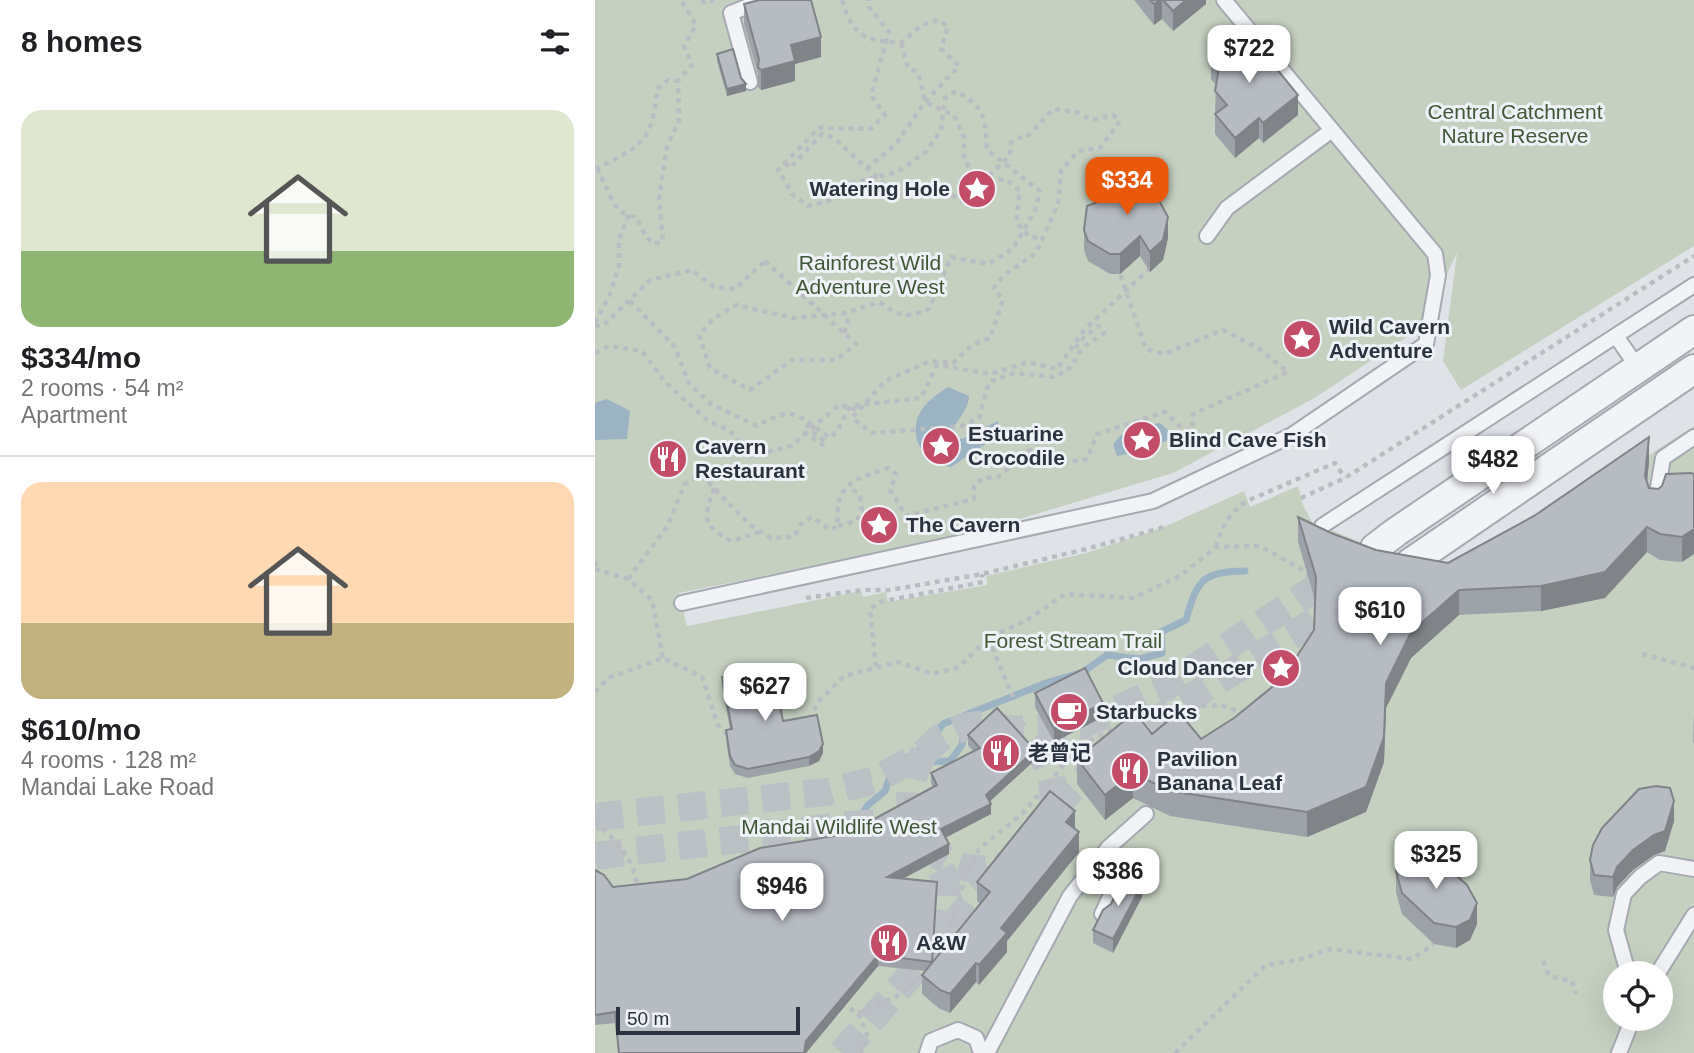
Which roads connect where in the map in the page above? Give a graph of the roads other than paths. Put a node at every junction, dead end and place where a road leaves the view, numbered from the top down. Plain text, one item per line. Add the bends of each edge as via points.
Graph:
1 (764, 0) edge
2 (1224, 0) edge
3 (750, 82) dead end
4 (1332, 130) junction
5 (1207, 236) dead end
6 (1694, 285) edge
7 (1694, 330) edge
8 (1616, 336) junction
9 (1638, 368) junction
10 (1694, 369) edge
11 (1694, 437) edge
12 (1655, 505) edge
13 (1322, 526) edge
14 (1375, 548) edge
15 (1410, 563) edge
16 (682, 603) dead end
17 (1146, 814) dead end
18 (1108, 848) junction
19 (1694, 869) edge
20 (1102, 914) edge
21 (1694, 915) edge
22 (1625, 961) edge
23 (1665, 961) edge
24 (1628, 1031) edge
25 (927, 1053) edge
26 (981, 1053) edge
27 (987, 1053) edge
28 (1619, 1053) edge

1 - 3 lane via 731,13
2 - 4 lane
4 - 5 lane via 1227,208
4 - 16 lane via 1434,254 1438,275 1426,344 1292,435 1153,501
6 - 8 lane
7 - 9 street
8 - 9 lane
8 - 13 lane
9 - 14 street
10 - 15 street
11 - 12 lane via 1663,458
17 - 18 lane
18 - 20 lane via 1120,861 1121,874
18 - 27 lane via 1070,896
19 - 22 lane via 1659,863 1624,894 1616,930
21 - 23 lane
24 - 28 lane
25 - 26 lane via 931,1041 958,1030 976,1038

